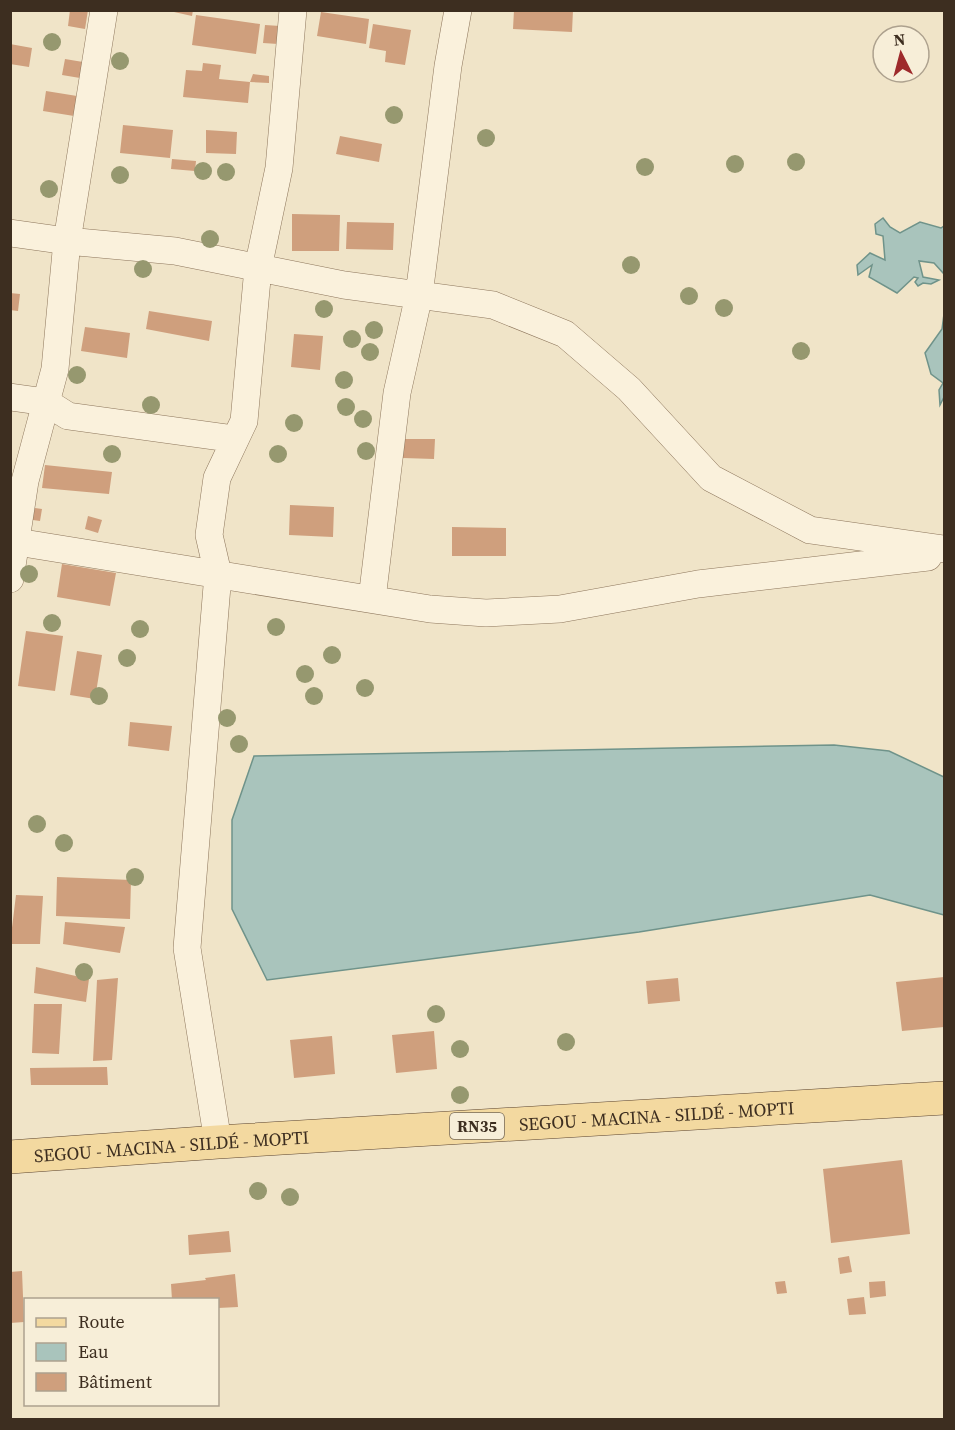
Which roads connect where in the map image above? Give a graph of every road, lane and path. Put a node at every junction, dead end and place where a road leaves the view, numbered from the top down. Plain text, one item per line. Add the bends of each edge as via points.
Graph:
1 (104, 10) edge
2 (293, 10) edge
3 (458, 10) edge
4 (10, 233) edge
5 (67, 241) junction
6 (258, 267) junction
7 (419, 295) junction
8 (10, 397) edge
9 (46, 402) junction
10 (235, 439) junction
11 (14, 540) edge
12 (945, 549) edge
13 (945, 555) edge
14 (218, 574) junction
15 (10, 579) edge
16 (372, 600) junction
17 (945, 1098) edge
18 (218, 1142) junction
19 (10, 1157) edge

1 - 5 street
2 - 6 street via 279,168
3 - 7 street
4 - 5 street
5 - 6 street via 175,251
5 - 9 street via 55,369
6 - 7 street
6 - 10 street via 244,421
7 - 12 street via 493,305 566,334 629,389 711,478 810,530
7 - 16 street via 397,393
8 - 9 street
9 - 10 street via 68,416
9 - 11 street
10 - 14 street via 217,478 209,535
11 - 14 street
11 - 15 street
13 - 16 street via 698,584 560,609 486,613
14 - 16 street
14 - 18 street via 187,948
17 - 18 main road, SEGOU - MACINA - SILDÉ - MOPTI / RN35
18 - 19 main road, SEGOU - MACINA - SILDÉ - MOPTI / RN35

